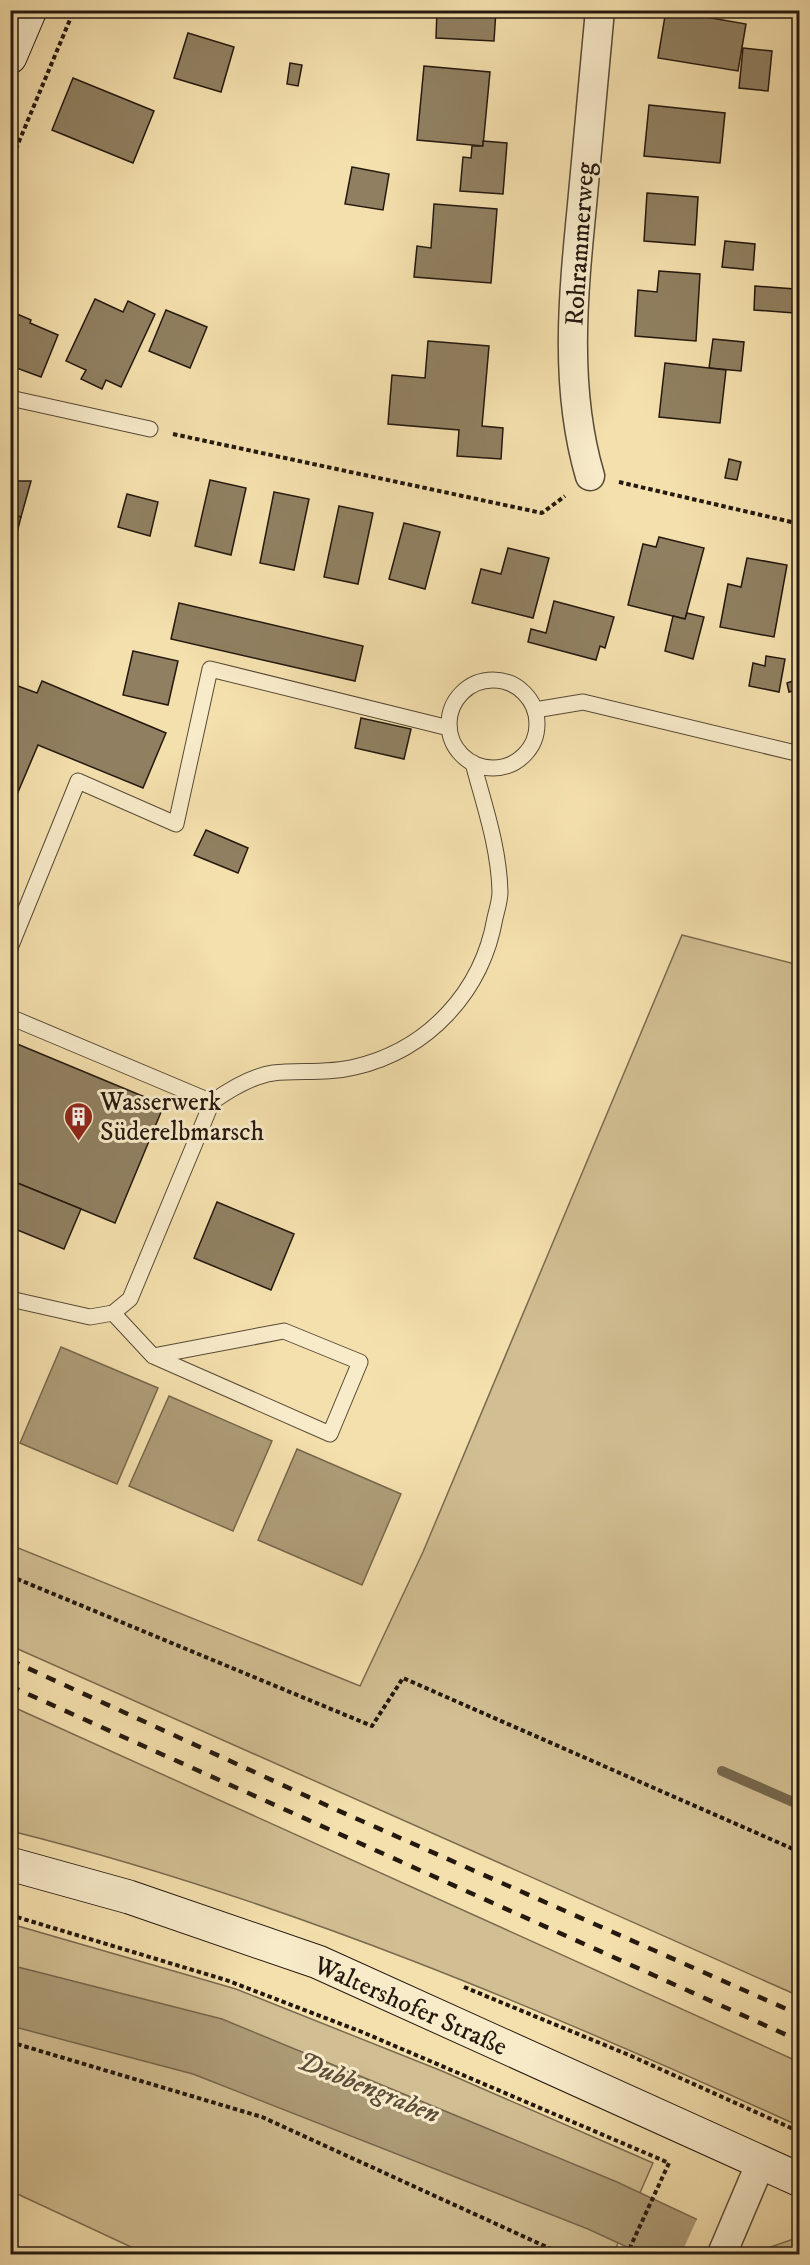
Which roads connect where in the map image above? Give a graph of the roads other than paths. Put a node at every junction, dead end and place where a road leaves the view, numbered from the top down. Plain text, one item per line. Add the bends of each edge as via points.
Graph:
1 (30, 10) edge
2 (600, 10) edge
3 (10, 57) edge
4 (10, 398) edge
5 (150, 429) road end
6 (590, 476) road end
7 (535, 710) junction
8 (449, 728) junction
9 (800, 754) edge
10 (473, 763) junction
11 (14, 930) edge
12 (10, 948) edge
13 (10, 1017) edge
14 (212, 1102) junction
15 (10, 1299) edge
16 (113, 1313) junction
17 (153, 1356) junction
18 (10, 1864) edge
19 (761, 2162) junction
20 (800, 2180) edge
21 (727, 2243) edge

1 - 3 main road
2 - 6 street, Rohrammerweg via 571,354 579,440
4 - 5 lane
7 - 8 lane via 527,695 513,684 497,679 480,681 464,690 454,703
7 - 9 lane via 583,702
7 - 10 lane via 537,727 522,758 506,766 489,768
8 - 10 lane via 459,752
8 - 11 lane via 210,669 176,824 78,781
10 - 14 lane via 496,846 500,893 491,942 469,990 431,1032 390,1056 354,1067 272,1073 231,1089
11 - 12 lane
13 - 14 lane
14 - 16 lane via 130,1299
15 - 16 lane via 90,1317
16 - 17 lane
17 - 17 lane via 330,1434 360,1362 284,1331
18 - 19 main road, Waltershofer Straße via 129,1897 318,1962
19 - 20 main road, Waltershofer Straße
19 - 21 street

